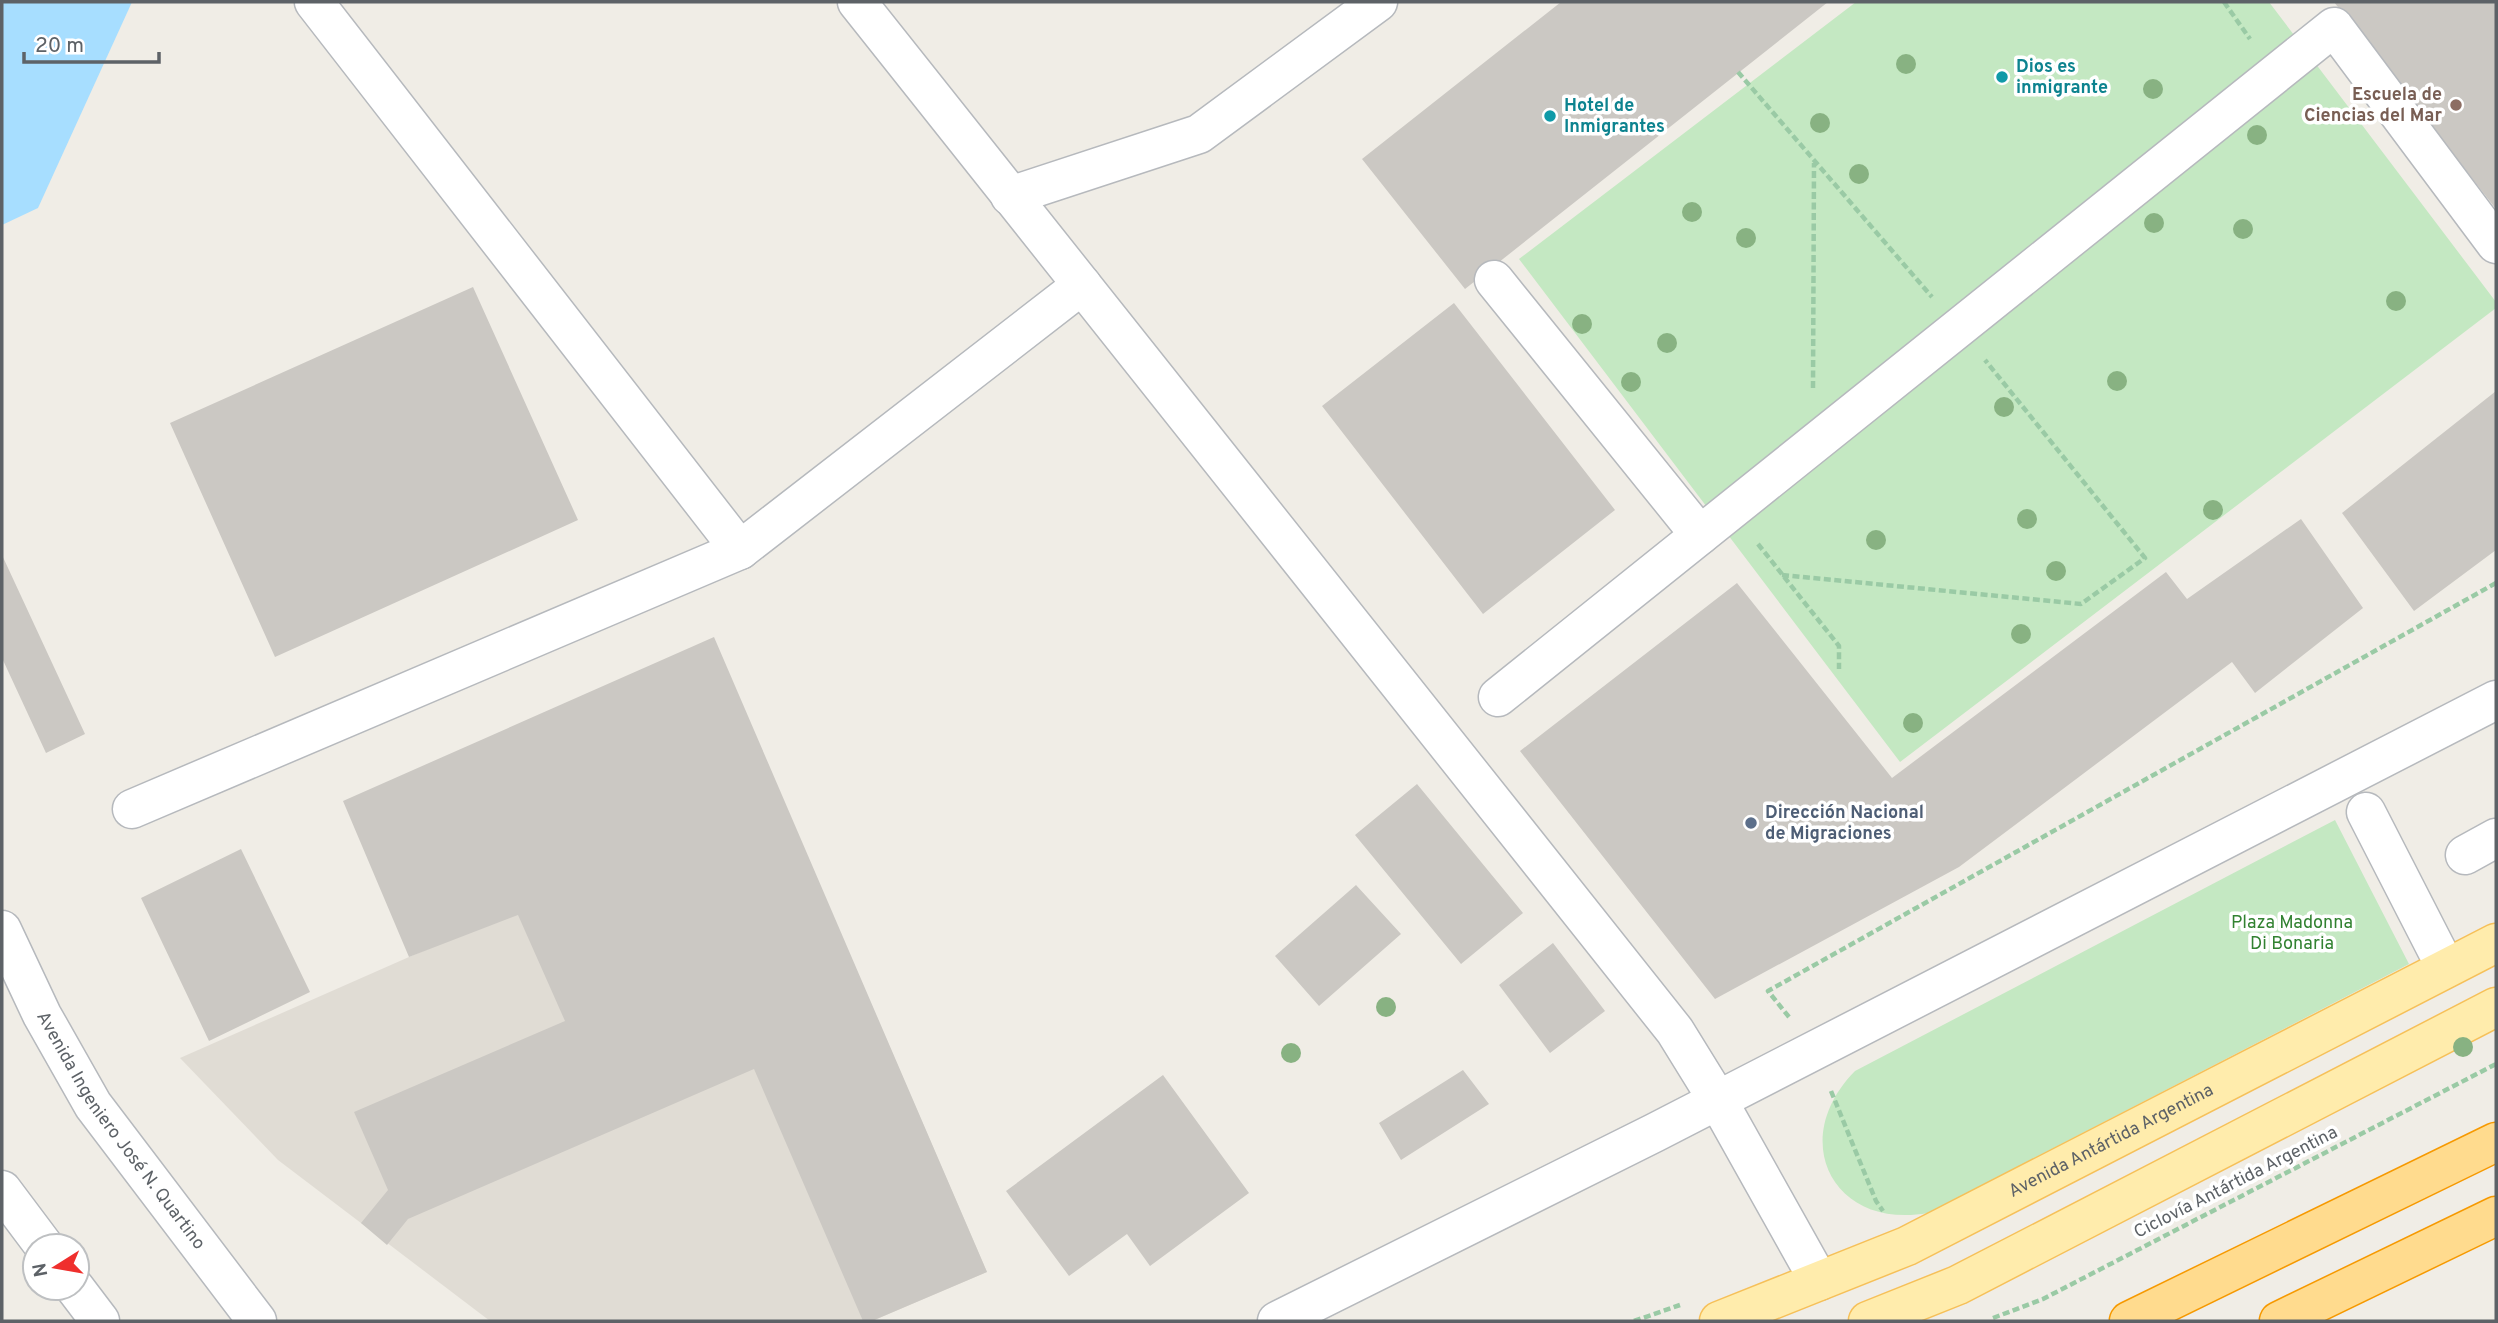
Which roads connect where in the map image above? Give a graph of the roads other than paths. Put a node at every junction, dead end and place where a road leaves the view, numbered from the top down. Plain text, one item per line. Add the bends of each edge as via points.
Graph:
1 (314, 2) edge
2 (857, 2) edge
3 (1378, 2) edge
4 (1010, 196) junction
5 (2496, 244) edge
6 (1494, 280) dead end
7 (1082, 285) junction
8 (1700, 535) junction
9 (740, 550) junction
10 (1498, 697) dead end
11 (2496, 700) edge
12 (132, 808) dead end
13 (2366, 812) dead end
14 (2, 930) edge
15 (2496, 943) edge
16 (2446, 968) junction
17 (2496, 1007) edge
18 (1717, 1099) junction
19 (2496, 1142) edge
20 (2, 1190) edge
21 (2496, 1216) edge
22 (34, 1232) edge
23 (1819, 1282) junction
24 (86, 1302) edge
25 (100, 1321) edge
26 (257, 1321) edge
27 (1277, 1321) edge
28 (1719, 1321) edge
29 (1868, 1321) edge
30 (2129, 1321) edge
31 (2279, 1321) edge

1 - 9 lane
2 - 4 lane
3 - 4 lane via 1199,134
4 - 7 lane
5 - 8 lane via 2334,27
6 - 8 lane
7 - 9 lane
7 - 18 lane via 1675,1031
8 - 10 lane
9 - 12 lane
11 - 18 lane
13 - 16 lane
14 - 26 lane, Avenida Ingeniero José N. Quartino via 42,1015 93,1105
15 - 16 main road, Avenida Antártida Argentina
16 - 23 main road, Avenida Antártida Argentina via 1919,1241
17 - 29 main road via 1958,1285
18 - 23 lane
18 - 27 lane
19 - 30 highway
20 - 22 lane
21 - 31 highway
23 - 28 main road, Avenida Antártida Argentina
24 - 25 lane

